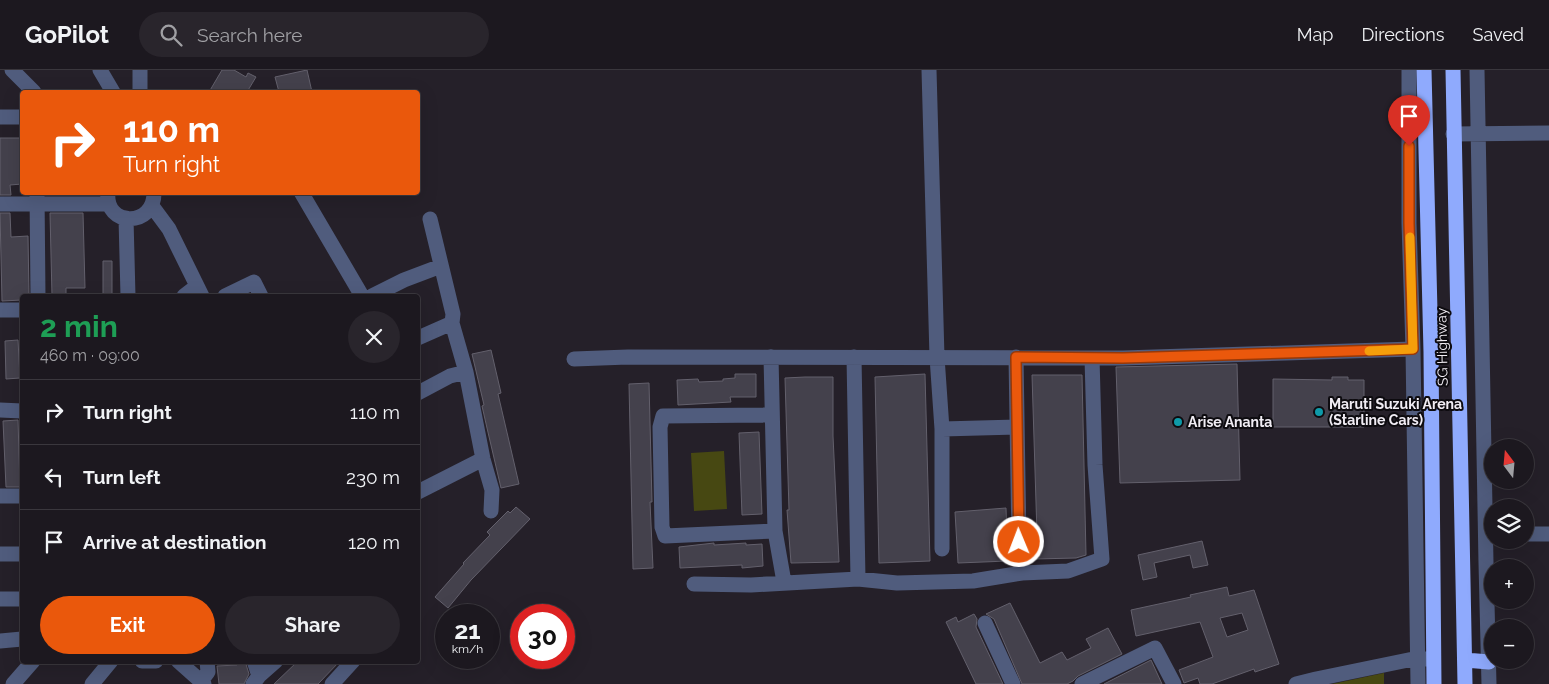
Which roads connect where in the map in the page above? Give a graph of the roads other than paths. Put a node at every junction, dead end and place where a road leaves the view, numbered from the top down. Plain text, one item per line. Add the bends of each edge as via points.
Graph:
1 (12, 70) edge
2 (100, 70) edge
3 (140, 70) edge
4 (929, 70) edge
5 (1409, 70) edge
6 (1424, 70) edge
7 (1453, 70) edge
8 (1477, 70) edge
9 (32, 90) edge
10 (112, 90) edge
11 (140, 90) edge
12 (20, 117) edge
13 (0, 118) edge
14 (1478, 133) junction
15 (1549, 133) edge
16 (1453, 134) junction
17 (304, 195) edge
18 (37, 198) edge
19 (108, 198) edge
20 (153, 199) edge
21 (0, 204) edge
22 (126, 218) junction
23 (430, 219) dead end
24 (441, 266) junction
25 (200, 291) edge
26 (38, 294) edge
27 (128, 294) edge
28 (230, 294) edge
29 (260, 294) edge
30 (361, 294) edge
31 (376, 294) edge
32 (0, 310) edge
33 (20, 310) edge
34 (452, 323) junction
35 (420, 337) edge
36 (1413, 349) junction
37 (771, 357) junction
38 (854, 357) junction
39 (937, 357) junction
40 (1016, 357) junction
41 (1092, 358) junction
42 (574, 359) dead end
43 (466, 372) junction
44 (420, 392) edge
45 (0, 410) edge
46 (20, 411) edge
47 (772, 415) junction
48 (1017, 427) junction
49 (942, 429) junction
50 (483, 459) junction
51 (420, 491) edge
52 (0, 496) edge
53 (20, 496) edge
54 (1488, 499) edge
55 (491, 511) dead end
56 (775, 531) junction
57 (1534, 534) edge
58 (1549, 534) edge
59 (1019, 542) dead end
60 (942, 549) dead end
61 (1489, 549) edge
62 (0, 554) edge
63 (20, 554) edge
64 (858, 579) junction
65 (784, 582) junction
66 (694, 584) dead end
67 (0, 599) edge
68 (20, 599) edge
69 (1488, 619) edge
70 (986, 623) dead end
71 (20, 640) edge
72 (0, 641) edge
73 (1426, 658) junction
74 (1465, 660) junction
75 (1484, 662) edge
76 (30, 664) edge
77 (109, 664) edge
78 (181, 664) edge
79 (207, 664) edge
80 (254, 664) edge
81 (273, 664) edge
82 (350, 664) edge
83 (1488, 669) edge
84 (256, 680) edge
85 (202, 683) edge
86 (13, 684) edge
87 (92, 684) edge
88 (332, 684) edge
89 (1012, 684) edge
90 (1082, 684) edge
91 (1174, 684) edge
92 (1296, 684) edge
93 (1418, 684) edge
94 (1434, 684) edge
95 (1465, 684) edge
96 (1489, 684) edge

1 - 9 street
2 - 10 street
3 - 11 street
4 - 39 street
5 - 36 street
6 - 73 highway, SG Highway via 1431,352
7 - 16 highway, SG Highway
8 - 14 street
12 - 13 street
14 - 15 street
14 - 16 street
14 - 54 street
16 - 74 highway, SG Highway
17 - 30 street
18 - 19 street
18 - 21 street
18 - 26 street
19 - 22 street via 118,216
20 - 22 street via 141,217
20 - 25 street
22 - 27 street
23 - 24 street
24 - 31 street
24 - 34 street via 453,314
28 - 29 street via 254,282
32 - 33 street
34 - 35 street
34 - 43 street
36 - 41 street
36 - 73 street
37 - 38 street
37 - 42 street
37 - 47 street
38 - 39 street
38 - 64 street
39 - 40 street
39 - 49 street
40 - 41 street
40 - 48 street
41 - 64 street via 1102,559 1068,572 1022,573 973,581 897,583
43 - 44 street via 450,376
43 - 50 street
45 - 46 street
47 - 56 street
47 - 56 street via 663,416 660,428 662,527 665,536
48 - 49 street
48 - 59 street
49 - 60 street
50 - 51 street
50 - 55 street via 492,490
52 - 53 street
56 - 65 street
57 - 58 street
61 - 69 street
62 - 63 street
64 - 65 street
65 - 66 street
67 - 68 street
70 - 89 street
71 - 72 street
73 - 92 street
73 - 93 street
73 - 94 highway, SG Highway
74 - 75 highway
74 - 95 highway, SG Highway
76 - 86 street
77 - 87 street
78 - 85 street
79 - 85 street via 208,672
80 - 84 street
81 - 84 street
82 - 88 street
83 - 96 street
90 - 91 street via 1155,648

